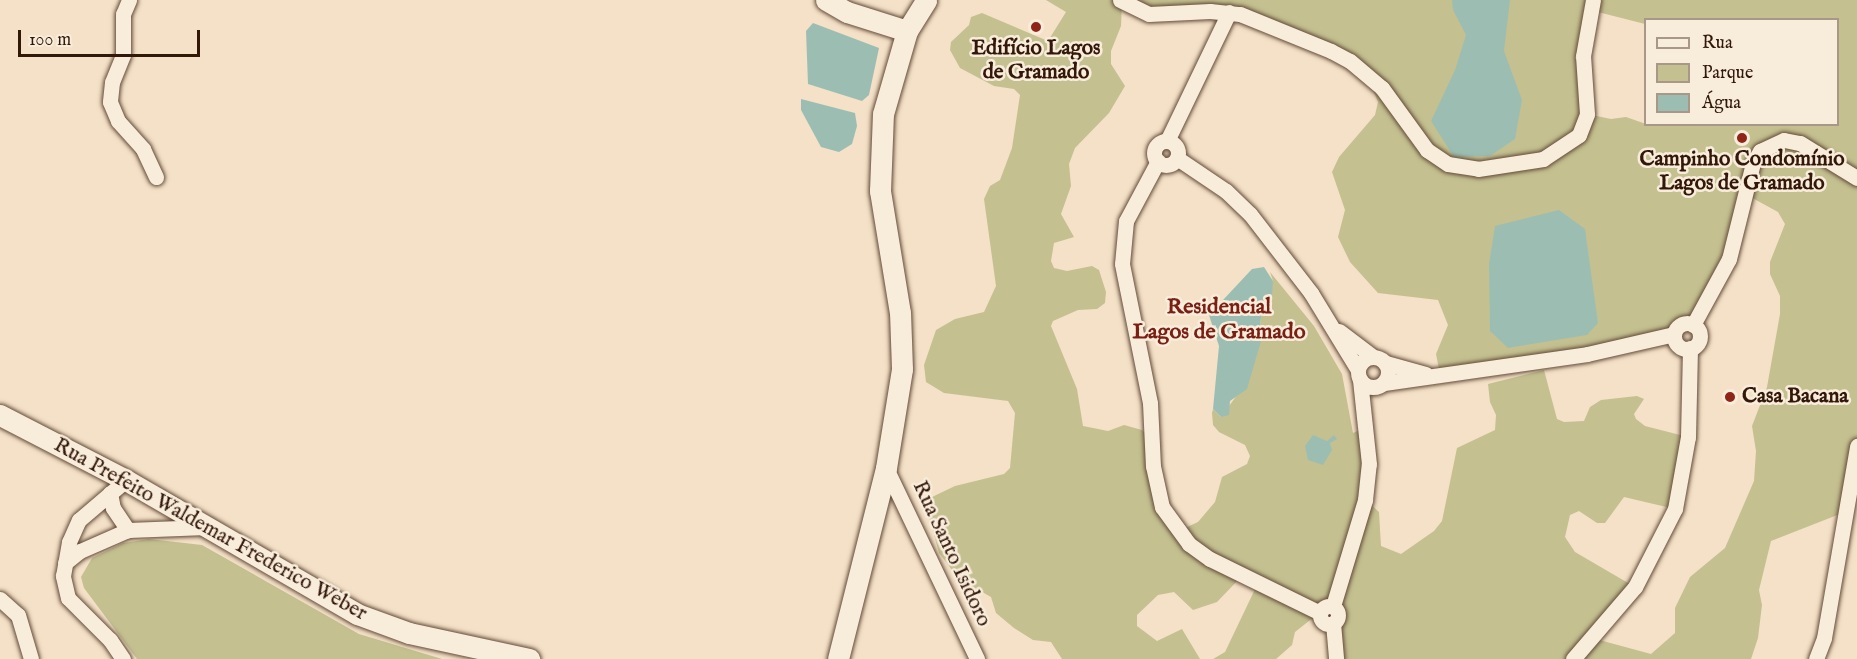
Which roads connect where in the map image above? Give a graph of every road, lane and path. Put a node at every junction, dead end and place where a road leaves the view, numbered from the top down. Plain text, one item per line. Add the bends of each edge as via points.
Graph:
1 (129, 0) edge
2 (826, 0) edge
3 (926, 0) edge
4 (1120, 0) edge
5 (1593, 0) edge
6 (1229, 12) junction
7 (907, 31) junction
8 (1167, 141) junction
9 (1177, 158) junction
10 (1158, 161) junction
11 (156, 177) dead end
12 (1857, 178) edge
13 (1693, 324) junction
14 (1333, 326) junction
15 (1674, 334) junction
16 (1690, 348) junction
17 (1379, 360) junction
18 (1434, 376) junction
19 (1369, 380) junction
20 (0, 415) edge
21 (1857, 446) edge
22 (886, 468) junction
23 (126, 480) junction
24 (110, 493) junction
25 (208, 527) junction
26 (128, 530) junction
27 (65, 563) junction
28 (0, 599) edge
29 (1326, 610) junction
30 (842, 654) edge
31 (31, 659) edge
32 (123, 659) edge
33 (528, 659) edge
34 (977, 659) edge
35 (1336, 659) edge
36 (1573, 659) edge
37 (1816, 659) edge

1 - 11 street via 123,14 123,55 112,82 110,102 118,121 142,149
2 - 7 main road via 847,12
3 - 7 main road
4 - 6 street via 1149,14
5 - 6 street via 1583,56 1587,114 1580,135 1543,159 1478,169 1448,164 1427,150 1382,87 1350,61 1287,31
6 - 8 street
7 - 22 main road via 887,95 878,165 902,343 899,403
8 - 9 street via 1175,145
8 - 10 street via 1156,148
9 - 10 street via 1170,164
9 - 14 street via 1226,191 1250,214
10 - 29 street via 1126,221 1122,264 1150,403 1153,466 1162,507 1189,544 1210,559
12 - 13 street via 1800,143 1778,141 1760,151 1753,163 1729,259
13 - 15 street via 1683,324
13 - 16 street via 1700,337
14 - 17 street
14 - 19 street
15 - 16 street via 1677,344
15 - 18 street via 1587,354
16 - 36 street via 1688,437 1675,509 1635,587
17 - 18 street
17 - 19 street via 1363,361
17 - 19 street via 1388,373
18 - 19 street
19 - 29 street via 1365,500
20 - 23 main road, Rua Prefeito Waldemar Frederico Weber
21 - 37 street via 1824,638
22 - 30 main road
22 - 34 street, Rua Santo Isidoro
23 - 24 street
23 - 25 main road, Rua Prefeito Waldemar Frederico Weber
24 - 26 street via 113,508
24 - 27 street via 79,520
25 - 26 street
25 - 33 main road, Rua Prefeito Waldemar Frederico Weber via 331,601 381,625
26 - 27 street via 80,551
27 - 32 street via 63,589 68,598
28 - 31 street via 18,615
29 - 35 street via 1322,621 1333,623

